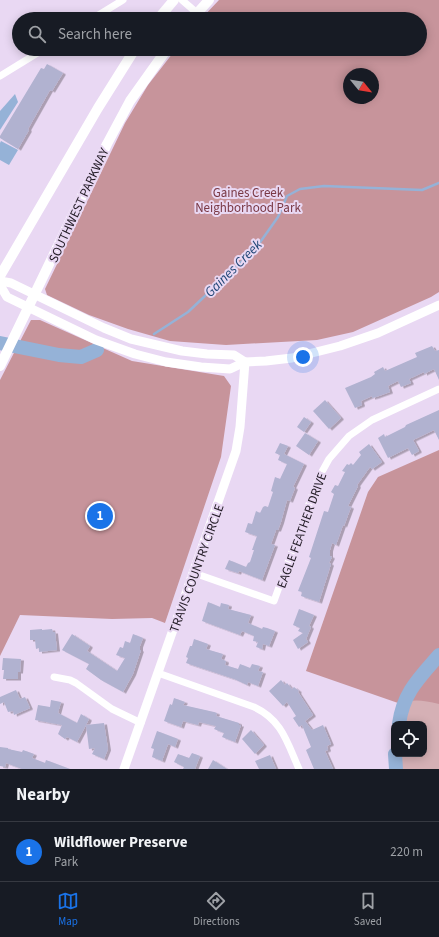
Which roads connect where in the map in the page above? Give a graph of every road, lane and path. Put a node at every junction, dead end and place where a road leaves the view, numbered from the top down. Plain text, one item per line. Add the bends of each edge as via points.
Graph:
1 (123, 0) edge
2 (174, 0) edge
3 (182, 0) edge
4 (209, 0) edge
5 (103, 12) edge
6 (164, 12) edge
7 (191, 12) edge
8 (198, 12) edge
9 (33, 56) edge
10 (131, 56) edge
11 (162, 56) edge
12 (0, 76) edge
13 (0, 276) edge
14 (0, 281) edge
15 (0, 285) edge
16 (35, 295) junction
17 (439, 305) edge
18 (28, 308) junction
19 (244, 362) junction
20 (0, 366) edge
21 (439, 389) edge
22 (194, 573) junction
23 (158, 673) junction
24 (54, 677) dead end
25 (141, 724) junction
26 (127, 768) edge
27 (298, 769) edge

1 - 5 street
2 - 6 main road
3 - 7 street
4 - 8 main road
9 - 12 street
10 - 13 main road, SOUTHWEST PARKWAY
11 - 16 main road, SOUTHWEST PARKWAY via 130,101 107,144
14 - 16 street via 11,283
15 - 18 street via 7,297
16 - 18 main road, SOUTHWEST PARKWAY
16 - 19 street via 131,339 182,351 234,355
17 - 19 street via 378,333 340,346 292,358
18 - 19 street via 96,340 166,362 230,369
18 - 20 main road, SOUTHWEST PARKWAY
19 - 22 street, TRAVIS COUNTRY CIRCLE via 236,451
21 - 22 street, EAGLE FEATHER DRIVE via 372,420 349,436 329,459 318,479 274,601
22 - 23 street, TRAVIS COUNTRY CIRCLE
23 - 25 street, TRAVIS COUNTRY CIRCLE
23 - 27 street via 264,712 281,729
24 - 25 street via 76,683 112,709
25 - 26 street, TRAVIS COUNTRY CIRCLE

